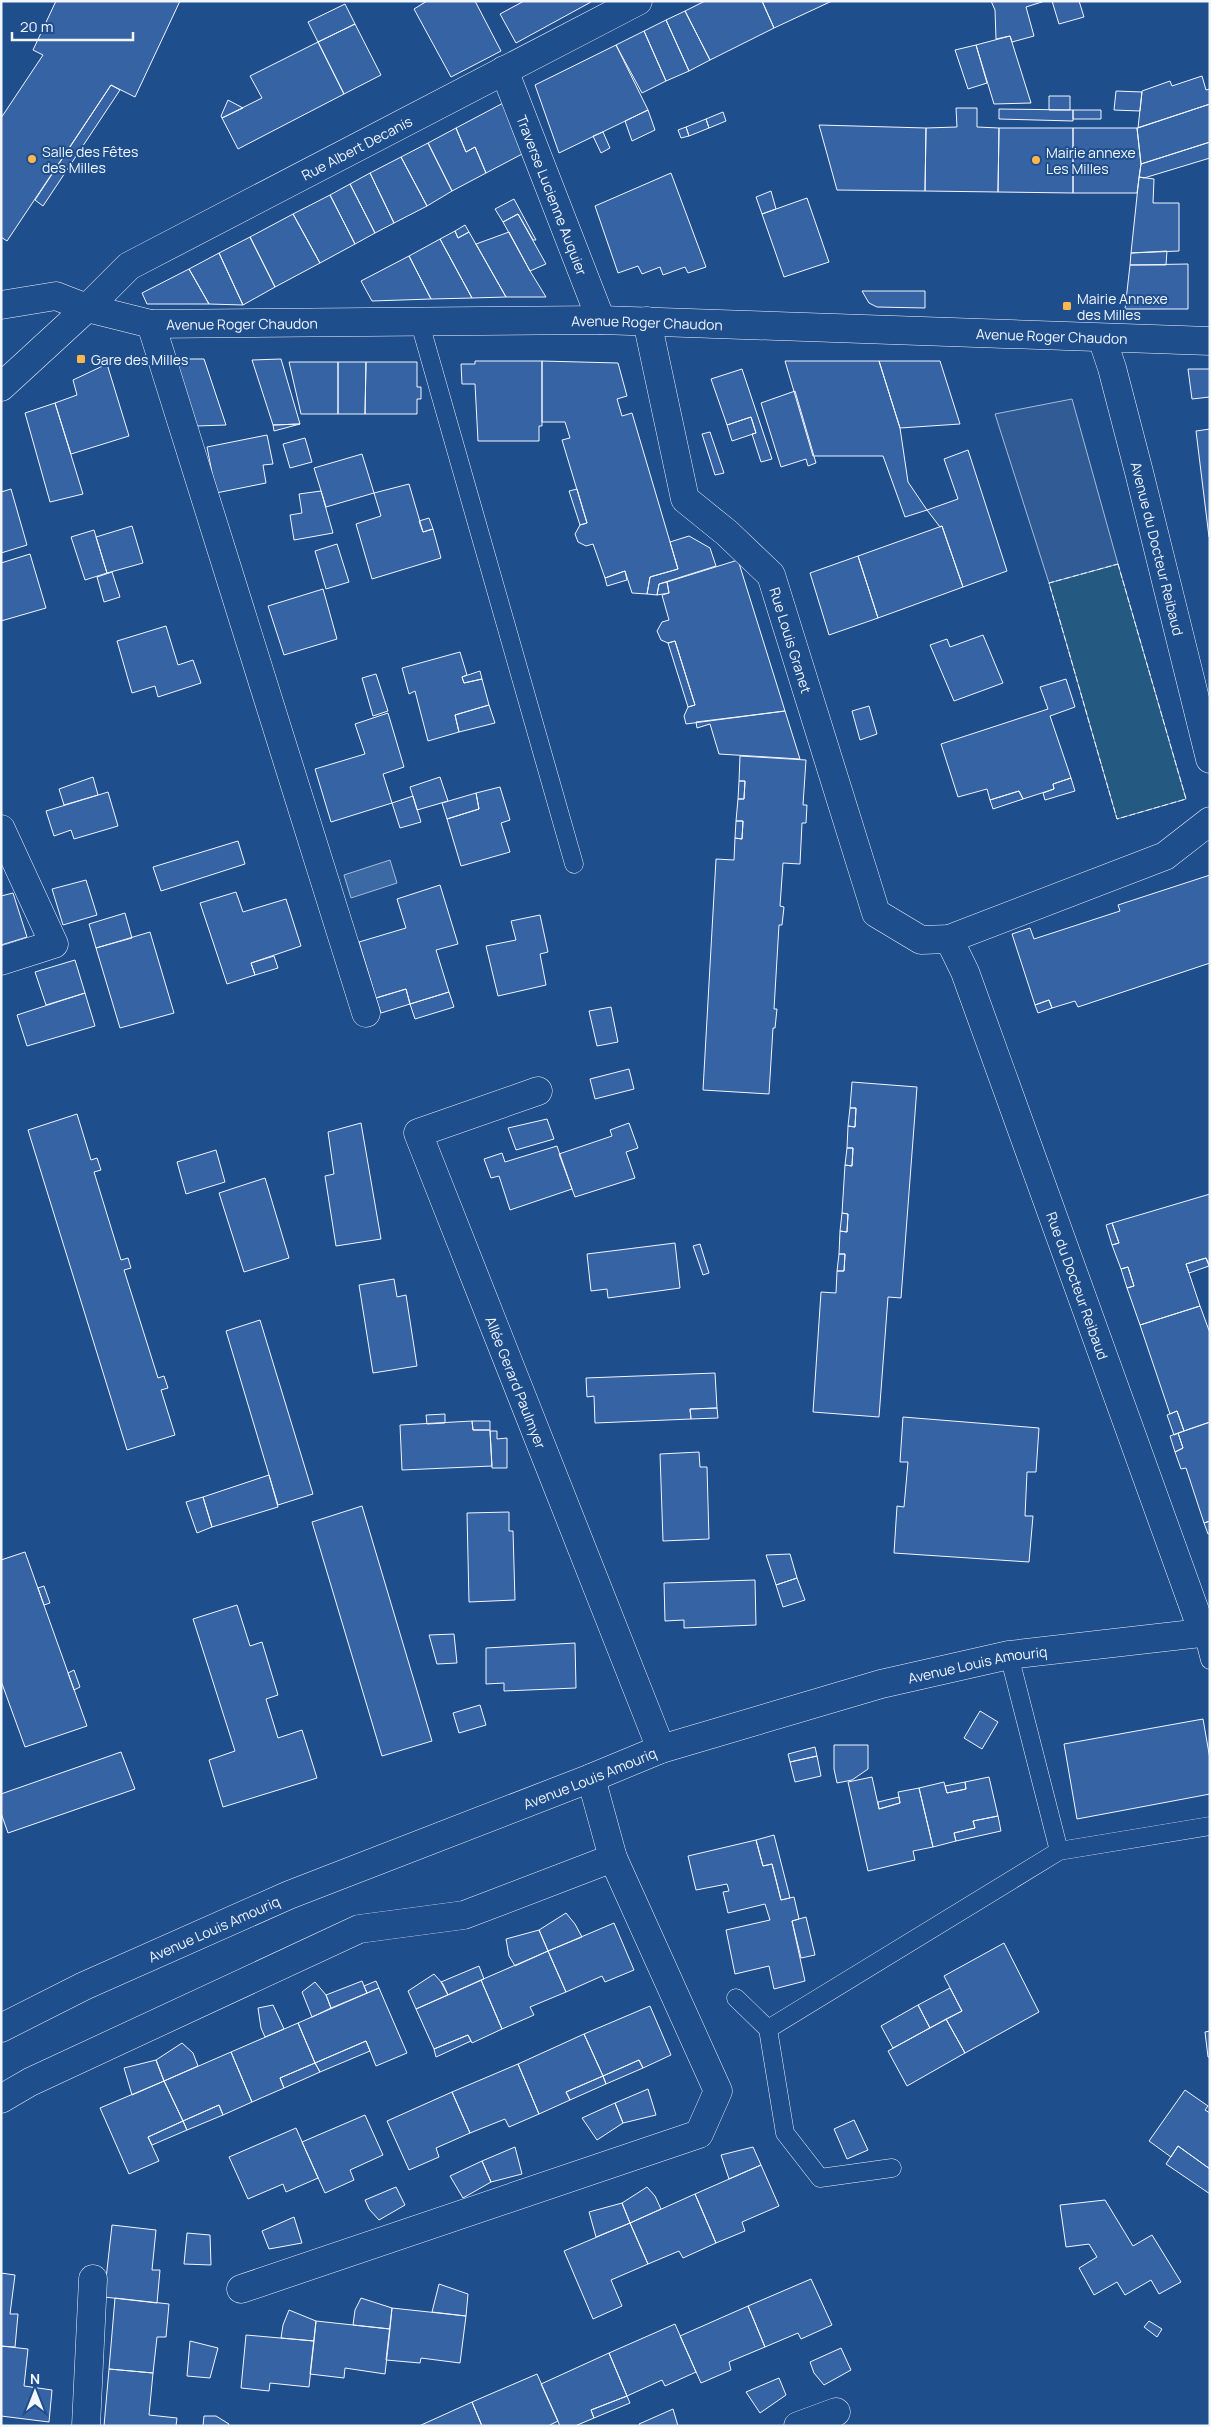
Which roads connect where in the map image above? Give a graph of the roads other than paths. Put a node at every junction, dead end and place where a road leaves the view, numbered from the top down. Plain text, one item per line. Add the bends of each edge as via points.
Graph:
1 (638, 1) edge
2 (504, 70) junction
3 (1, 305) edge
4 (87, 308) junction
5 (419, 320) junction
6 (601, 320) junction
7 (647, 321) junction
8 (151, 324) junction
9 (1102, 338) junction
10 (1210, 341) edge
11 (1, 387) edge
12 (1210, 759) edge
13 (1210, 821) edge
14 (1, 829) edge
15 (574, 864) dead end
16 (949, 939) junction
17 (1, 960) edge
18 (366, 1013) dead end
19 (538, 1091) dead end
20 (1206, 1633) edge
21 (1009, 1655) junction
22 (1210, 1660) edge
23 (661, 1749) junction
24 (591, 1778) junction
25 (1210, 1826) edge
26 (1059, 1852) junction
27 (613, 1858) junction
28 (736, 1998) dead end
29 (1, 2028) edge
30 (768, 2029) junction
31 (1, 2099) edge
32 (892, 2168) dead end
33 (93, 2279) dead end
34 (241, 2289) dead end
35 (836, 2412) dead end
36 (86, 2426) edge
37 (798, 2426) edge

1 - 2 street, Rue Albert Decanis
2 - 4 street, Rue Albert Decanis via 129,266
2 - 6 street, Traverse Lucienne Auquier
3 - 4 street, Avenue Roger Chaudon via 56,296
4 - 8 street, Avenue Roger Chaudon
4 - 11 street, Rue Albert Decanis
5 - 6 street, Avenue Roger Chaudon
5 - 8 street, Avenue Roger Chaudon
5 - 15 lane
6 - 7 street, Avenue Roger Chaudon
7 - 9 street, Avenue Roger Chaudon
7 - 16 street, Rue Louis Granet via 685,500 727,533 771,575 876,913 921,940
8 - 18 street
9 - 10 street, Avenue Roger Chaudon
9 - 12 street, Avenue du Docteur Reibaud via 1139,472
13 - 16 street via 1165,856
14 - 17 street via 54,944
16 - 20 street, Rue du Docteur Reibaud via 965,972
19 - 23 street, Allée Gerard Paulmyer via 418,1133
20 - 21 street, Avenue Louis Amouriq
20 - 22 lane
21 - 23 street, Avenue Louis Amouriq via 882,1684
21 - 26 lane
23 - 24 street, Avenue Louis Amouriq
24 - 27 street
24 - 29 street, Avenue Louis Amouriq via 289,1895 84,1986
25 - 26 lane
26 - 30 lane
27 - 31 street via 464,1915 359,1929 30,2082
27 - 34 street via 718,2091 699,2134
28 - 30 lane
30 - 32 lane via 785,2133 820,2178
33 - 36 street
35 - 37 street

